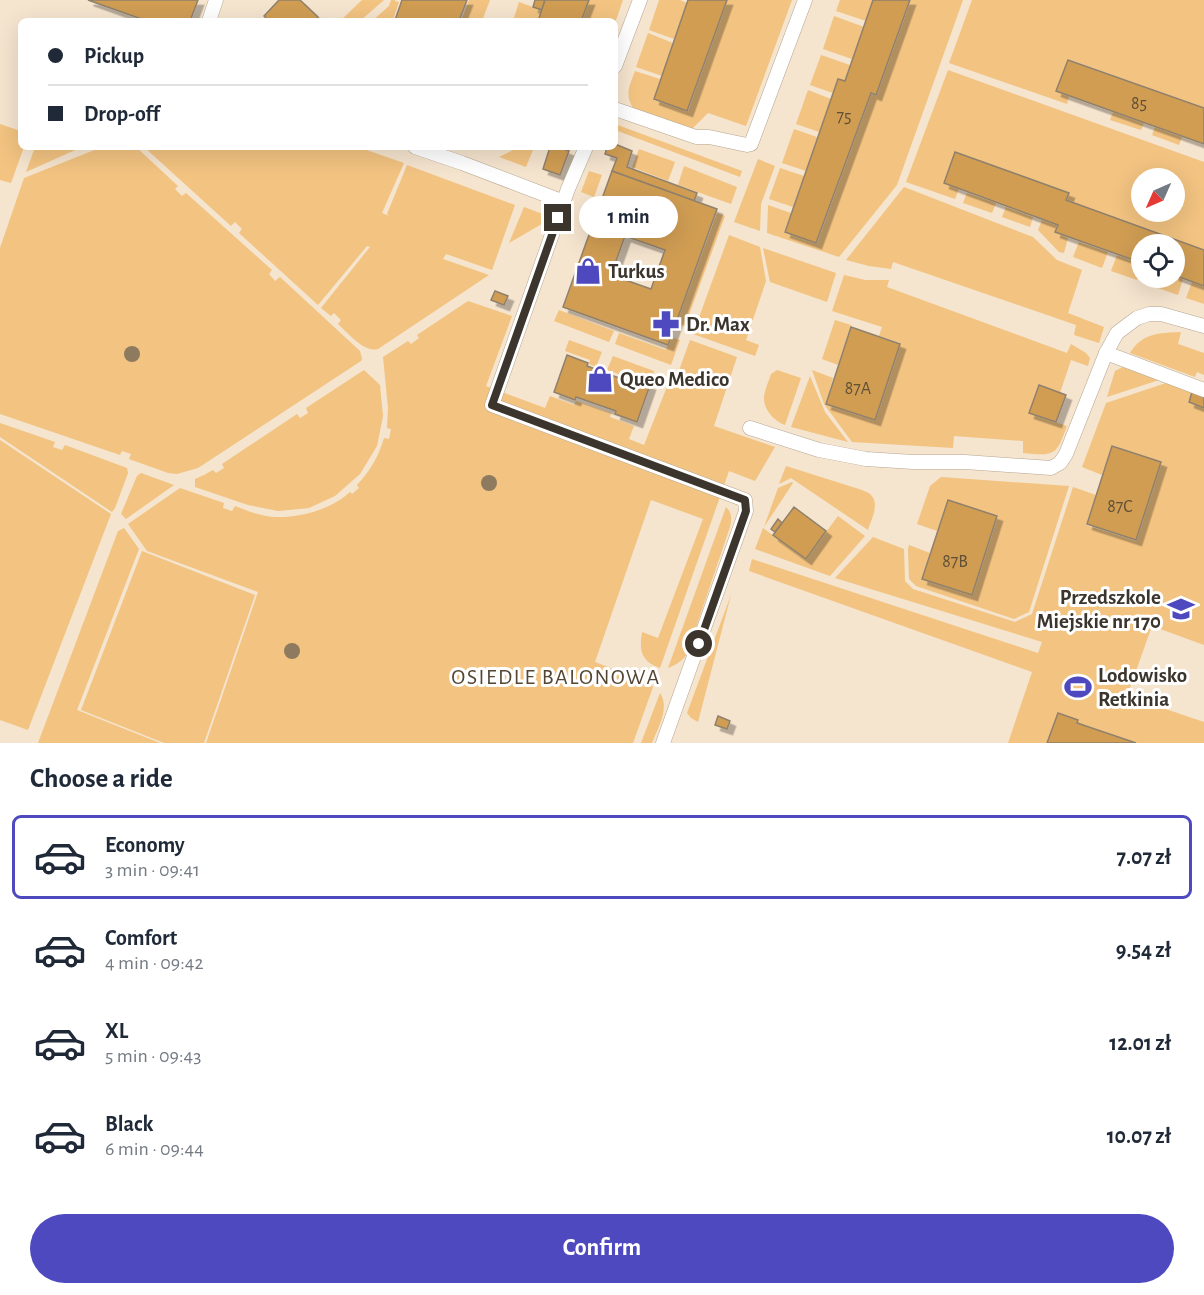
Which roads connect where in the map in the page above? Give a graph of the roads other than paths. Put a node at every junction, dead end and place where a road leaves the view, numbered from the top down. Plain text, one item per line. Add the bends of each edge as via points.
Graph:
1 (216, 0) edge
2 (640, 0) edge
3 (805, 0) edge
4 (210, 18) edge
5 (618, 58) edge
6 (618, 110) edge
7 (425, 150) edge
8 (585, 150) edge
9 (564, 202) junction
10 (1204, 326) edge
11 (1106, 353) junction
12 (1204, 390) edge
13 (750, 428) dead end
14 (663, 743) edge

1 - 4 lane
2 - 5 lane
3 - 6 lane via 752,144 696,137
7 - 9 lane
8 - 9 lane
9 - 14 lane via 492,405 745,500 746,511
10 - 11 lane via 1149,314 1117,333
11 - 12 lane
11 - 13 lane via 1066,454 1060,464 1051,468 866,459 819,450

